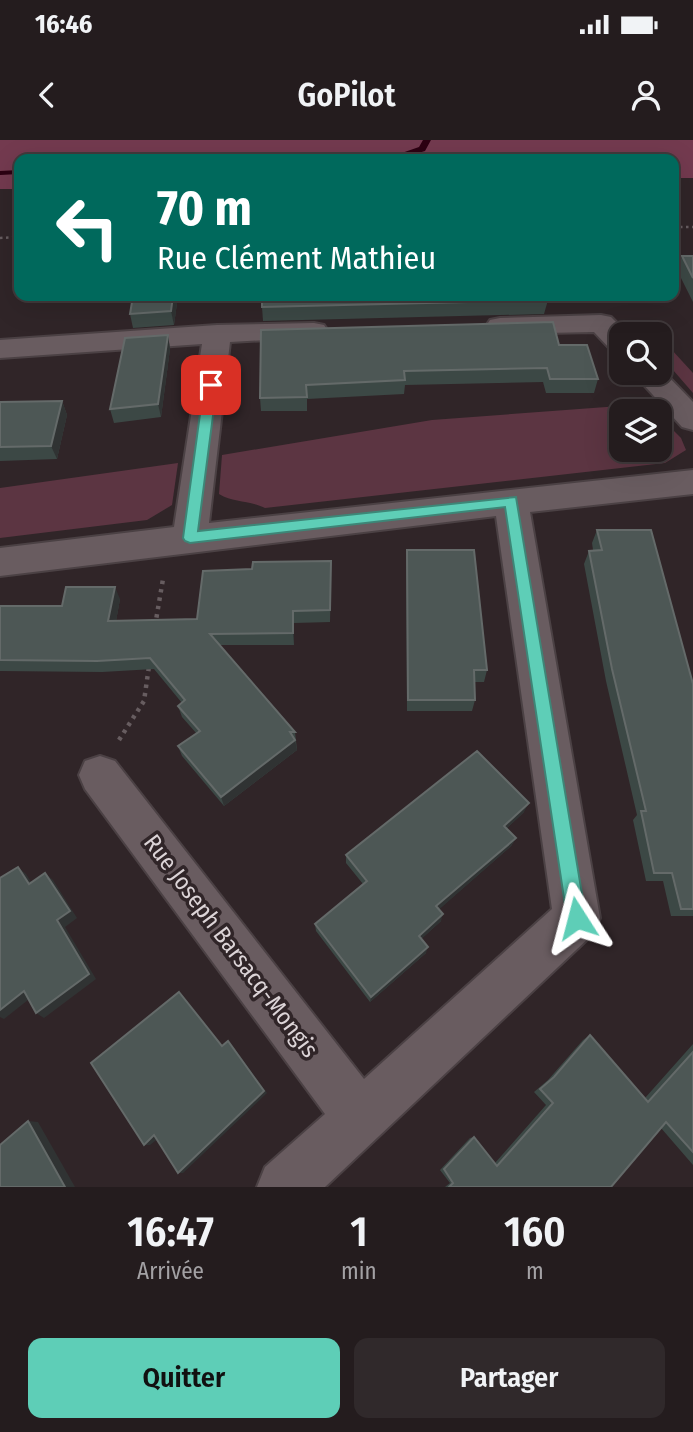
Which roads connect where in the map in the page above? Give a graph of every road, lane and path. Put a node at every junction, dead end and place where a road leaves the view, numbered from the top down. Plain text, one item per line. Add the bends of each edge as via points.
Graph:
1 (478, 326) edge
2 (341, 330) edge
3 (609, 331) edge
4 (217, 334) junction
5 (0, 349) edge
6 (660, 385) edge
7 (693, 420) edge
8 (693, 482) edge
9 (511, 501) junction
10 (179, 539) junction
11 (0, 562) edge
12 (154, 634) edge
13 (150, 661) edge
14 (108, 761) joint
15 (361, 1118) junction
16 (285, 1187) edge

1 - 3 street via 601,323
2 - 4 street
4 - 5 street
4 - 10 street
6 - 7 street
8 - 9 street
9 - 10 street
9 - 15 street via 577,918
10 - 11 street
10 - 12 path
13 - 14 path via 144,701
14 - 15 street, Rue Joseph Barsacq-Mongis
15 - 16 street

